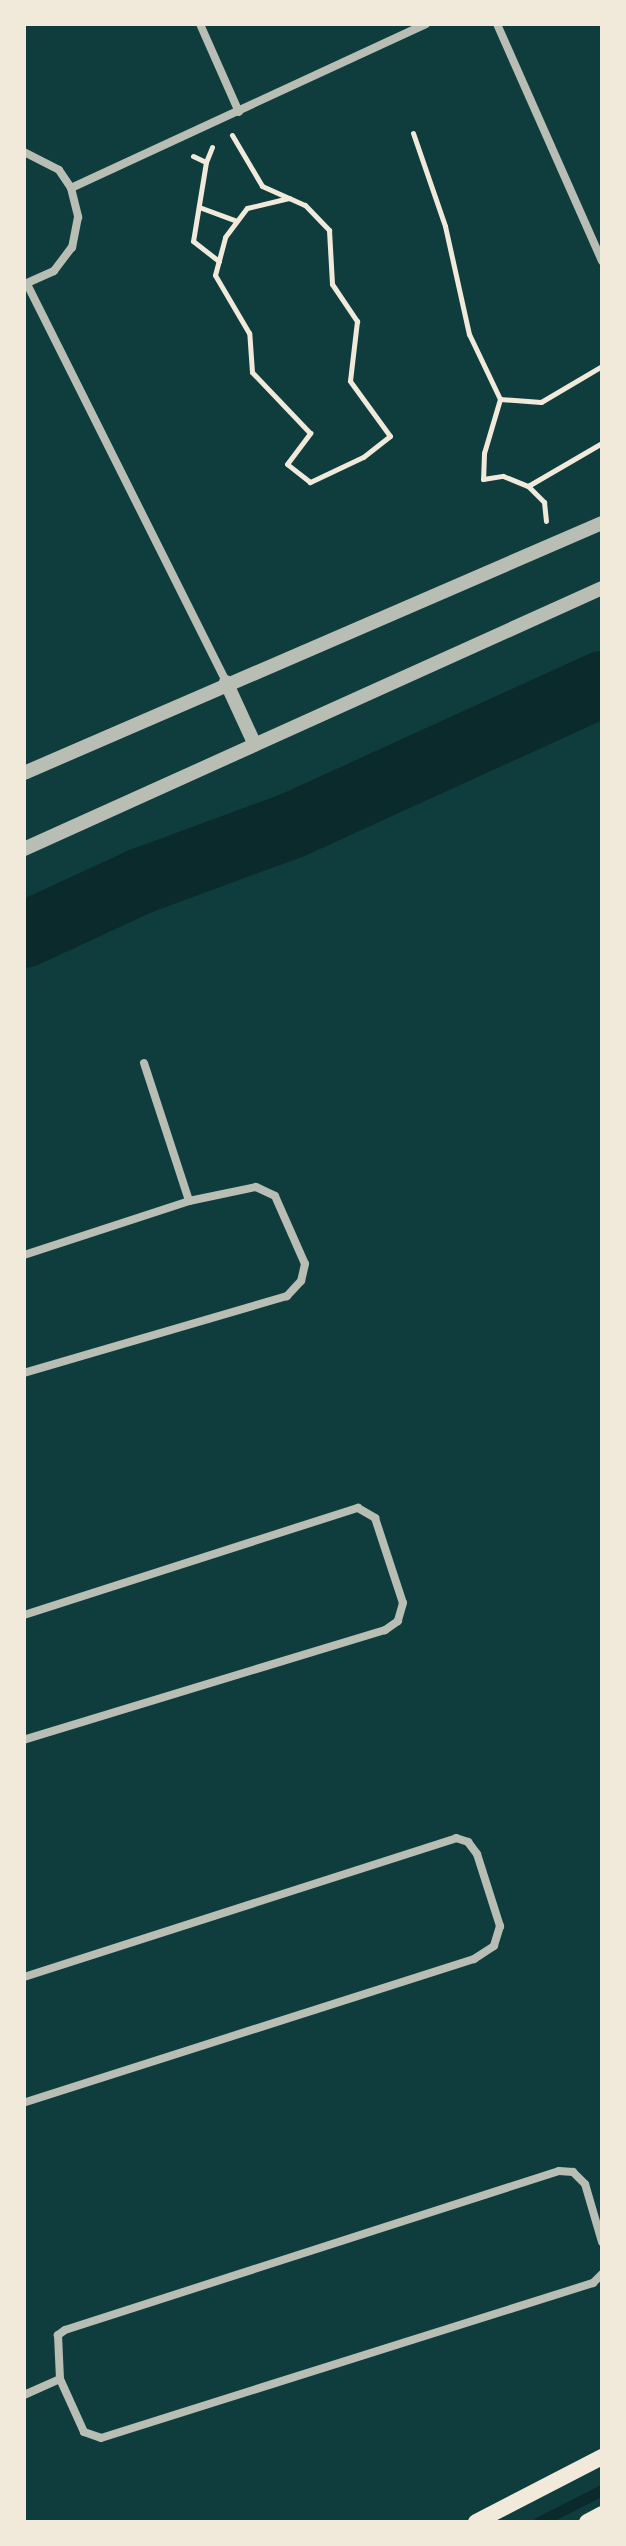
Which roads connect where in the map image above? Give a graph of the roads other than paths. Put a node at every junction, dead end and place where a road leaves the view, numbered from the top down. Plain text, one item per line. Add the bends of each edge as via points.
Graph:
1 (200, 24) edge
2 (426, 24) edge
3 (497, 24) edge
4 (239, 112) junction
5 (24, 152) edge
6 (71, 188) junction
7 (602, 261) edge
8 (26, 284) edge
9 (602, 523) edge
10 (602, 588) edge
11 (226, 682) junction
12 (255, 745) junction
13 (24, 773) edge
14 (24, 849) edge
15 (144, 1063) dead end
16 (189, 1201) junction
17 (24, 1255) edge
18 (24, 1373) edge
19 (24, 1615) edge
20 (24, 1740) edge
21 (24, 1977) edge
22 (24, 2103) edge
23 (602, 2242) edge
24 (602, 2274) edge
25 (60, 2379) junction
26 (24, 2395) edge
27 (602, 2457) edge
28 (602, 2514) edge
29 (476, 2522) edge
30 (587, 2522) edge

1 - 4 street
2 - 4 street
3 - 7 street
4 - 6 street
5 - 6 street via 59,170
6 - 8 street via 78,217 72,247 54,271
8 - 11 street
9 - 11 street
10 - 12 street
11 - 12 street
11 - 13 street
12 - 14 street
15 - 16 street
16 - 17 street
16 - 18 street via 240,1188 270,1192 305,1264 301,1281 287,1296
19 - 20 street via 358,1508 375,1518 403,1603 398,1621 385,1630
21 - 22 street via 456,1838 468,1842 477,1854 500,1926 494,1946 474,1959
23 - 25 street via 590,2195 577,2175 559,2171 65,2330 58,2335
24 - 25 street via 583,2286 101,2438 84,2432
25 - 26 street
27 - 29 main road
28 - 30 main road

